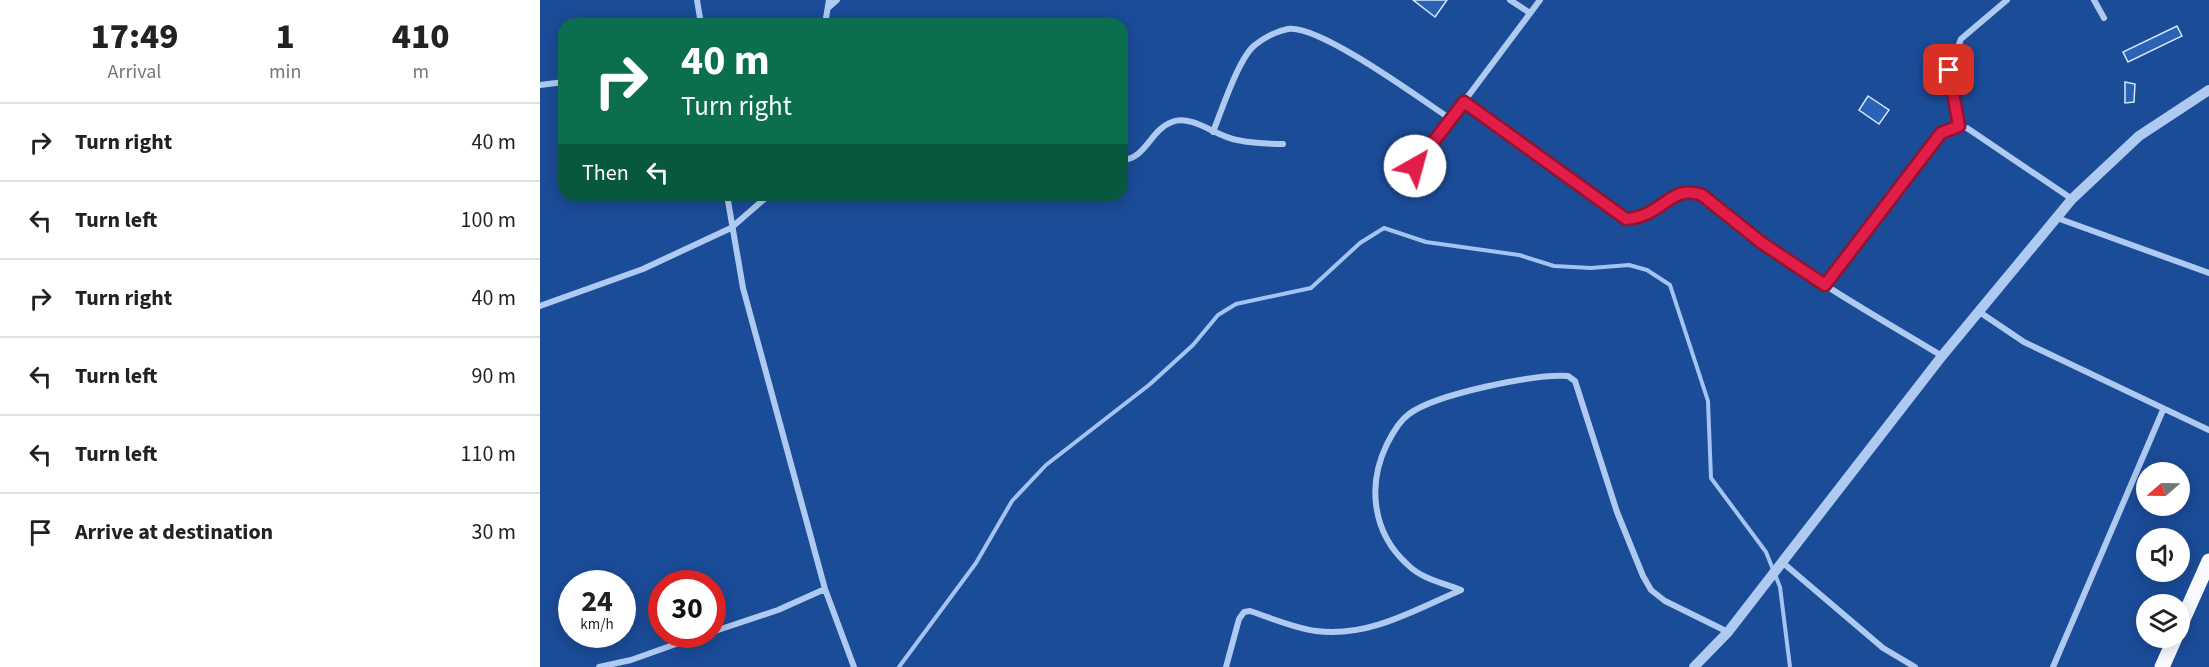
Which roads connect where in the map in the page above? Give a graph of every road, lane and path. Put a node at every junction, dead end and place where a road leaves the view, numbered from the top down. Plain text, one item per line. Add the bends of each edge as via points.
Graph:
1 (697, 0) edge
2 (829, 0) edge
3 (837, 0) edge
4 (1510, 0) edge
5 (1539, 0) edge
6 (2007, 0) edge
7 (2094, 0) edge
8 (828, 8) junction
9 (1530, 13) junction
10 (700, 18) edge
11 (826, 18) edge
12 (2104, 18) dead end
13 (558, 83) edge
14 (540, 85) edge
15 (2209, 90) edge
16 (1464, 102) junction
17 (1452, 120) junction
18 (1959, 126) junction
19 (1213, 132) junction
20 (1283, 144) dead end
21 (1128, 158) edge
22 (1415, 166) dead end
23 (2072, 199) junction
24 (729, 201) edge
25 (762, 201) edge
26 (2057, 218) junction
27 (731, 228) junction
28 (2209, 273) edge
29 (1825, 285) junction
30 (540, 306) edge
31 (1978, 311) junction
32 (1942, 356) junction
33 (2163, 410) junction
34 (2209, 430) edge
35 (2209, 561) edge
36 (1782, 562) junction
37 (825, 588) junction
38 (2190, 604) edge
39 (726, 627) edge
40 (1728, 632) junction
41 (665, 648) edge
42 (2171, 648) edge
43 (631, 660) junction
44 (598, 667) edge
45 (625, 667) edge
46 (854, 667) edge
47 (1226, 667) edge
48 (1694, 667) edge
49 (1915, 667) edge
50 (2053, 667) edge
51 (2162, 667) edge

1 - 10 street
2 - 8 street
3 - 8 street
4 - 9 street
5 - 9 street
6 - 18 street via 1961,39 1949,70
7 - 12 street
8 - 11 street
9 - 16 street
13 - 14 street
15 - 23 street via 2139,136
16 - 17 street
16 - 29 street via 1626,219 1641,218 1658,210 1680,191 1692,191
17 - 19 street via 1332,42 1289,28 1253,46
17 - 22 street
18 - 23 street
18 - 29 street via 1941,133
19 - 20 street via 1235,140
19 - 21 street via 1186,120 1172,122 1138,154
23 - 26 street
24 - 27 street
25 - 27 street
26 - 28 street
26 - 31 street
27 - 30 street via 643,270
27 - 37 street via 743,288
29 - 32 street
31 - 32 street
31 - 33 street via 2024,342
32 - 36 street
33 - 34 street
33 - 50 street
35 - 38 main road
36 - 40 street
36 - 49 street via 1883,648
37 - 39 street via 778,610
37 - 46 street
40 - 47 street via 1665,601 1647,583 1621,521 1575,381 1562,376 1478,390 1429,404 1397,426 1379,459 1374,501 1389,542 1407,565 1425,577 1461,590 1376,626 1350,630 1314,631 1244,612
40 - 48 street
41 - 43 street
42 - 51 main road
43 - 44 street
43 - 45 street

